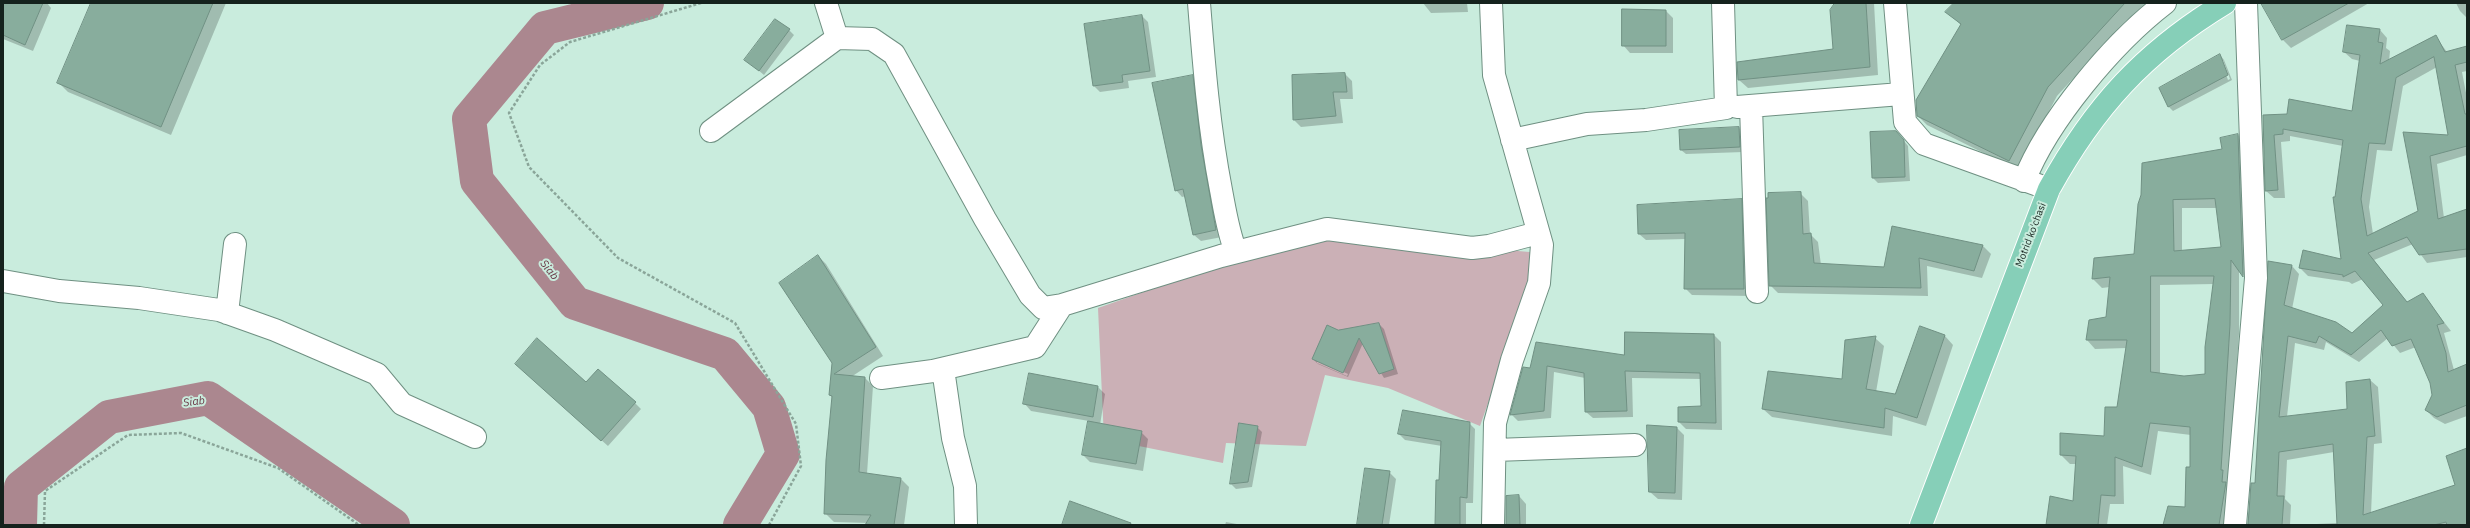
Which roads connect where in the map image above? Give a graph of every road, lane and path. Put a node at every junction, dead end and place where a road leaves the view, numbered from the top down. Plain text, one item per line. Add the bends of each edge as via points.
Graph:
1 (701, 3) edge
2 (826, 3) edge
3 (1199, 3) edge
4 (1491, 3) edge
5 (1723, 3) edge
6 (1895, 3) edge
7 (2165, 3) edge
8 (2225, 3) edge
9 (2246, 3) edge
10 (837, 38) junction
11 (1901, 94) junction
12 (1751, 106) junction
13 (1726, 108) junction
14 (711, 130) dead end
15 (1512, 140) junction
16 (2024, 181) junction
17 (2049, 189) junction
18 (1538, 233) junction
19 (235, 244) dead end
20 (1236, 252) junction
21 (3, 281) edge
22 (1757, 292) dead end
23 (1062, 305) junction
24 (227, 313) junction
25 (943, 369) junction
26 (881, 378) dead end
27 (475, 437) dead end
28 (1635, 445) dead end
29 (1495, 450) junction
30 (44, 525) edge
31 (360, 525) edge
32 (769, 525) edge
33 (966, 525) edge
34 (1493, 525) edge
35 (1922, 525) edge
36 (2235, 525) edge

1 - 32 path via 570,42 540,65 509,113 529,167 618,258 735,323 796,424 802,466
2 - 10 street
3 - 20 street via 1206,92 1215,160 1230,237
4 - 15 street via 1494,75
5 - 13 street
6 - 11 street
7 - 16 street via 2126,38 2090,78 2034,156
8 - 17 main road, Motrid ko'chasi via 2188,25 2160,47 2108,99 2074,145
9 - 36 street via 2256,278
10 - 14 street
10 - 23 street via 872,39 894,54 1030,295 1043,308
11 - 12 street
11 - 16 street via 1905,122 1924,144
12 - 13 street
12 - 22 street
13 - 15 street via 1646,120 1587,124
15 - 18 street
16 - 17 street
17 - 35 main road, Motrid ko'chasi
18 - 20 street via 1472,248 1327,229
18 - 29 street via 1542,245 1539,284 1512,360 1495,423
19 - 24 street
20 - 23 street
21 - 24 street via 59,291 164,301
23 - 25 street via 1035,347
24 - 27 street via 275,330 377,374 402,404
25 - 26 street
25 - 33 street via 965,486
28 - 29 street
29 - 34 street
30 - 31 path via 45,491 128,435 181,433 278,468

